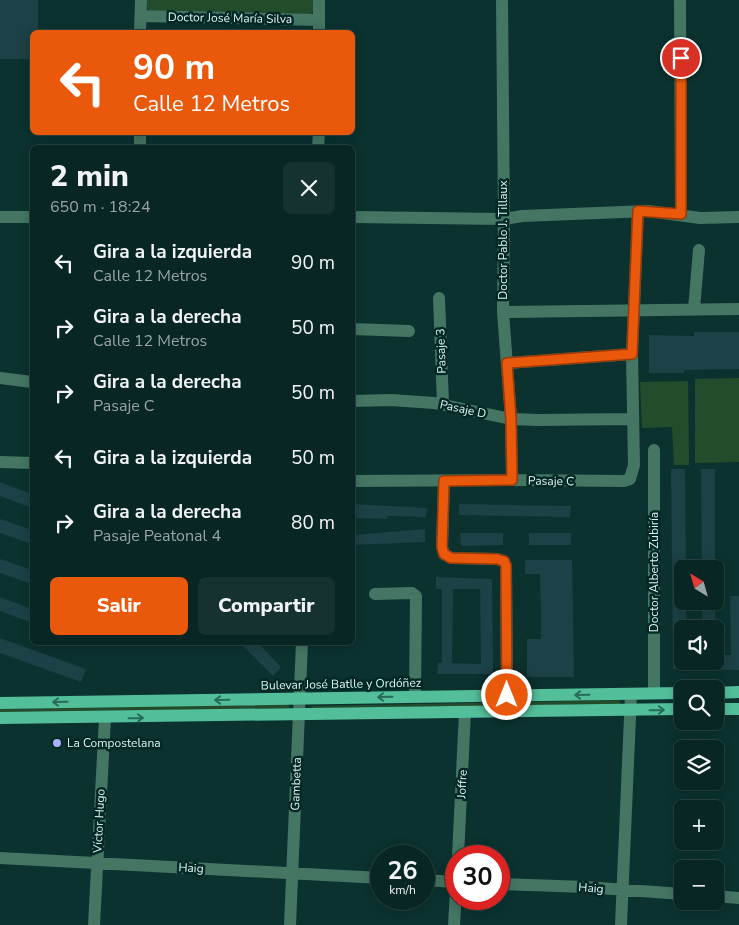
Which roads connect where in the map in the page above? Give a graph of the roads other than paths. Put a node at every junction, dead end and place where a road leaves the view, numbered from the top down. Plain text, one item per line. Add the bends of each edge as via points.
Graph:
1 (141, 0) edge
2 (320, 0) edge
3 (502, 0) edge
4 (680, 0) edge
5 (140, 16) junction
6 (319, 26) edge
7 (140, 30) edge
8 (638, 211) junction
9 (681, 214) junction
10 (0, 217) edge
11 (30, 217) edge
12 (355, 217) edge
13 (739, 217) edge
14 (504, 219) junction
15 (699, 250) dead end
16 (439, 298) dead end
17 (694, 309) junction
18 (739, 309) edge
19 (633, 310) junction
20 (502, 312) junction
21 (355, 329) edge
22 (409, 331) dead end
23 (632, 354) junction
24 (507, 363) junction
25 (0, 378) edge
26 (30, 382) edge
27 (355, 401) edge
28 (443, 404) junction
29 (511, 419) junction
30 (632, 419) junction
31 (654, 450) dead end
32 (0, 462) edge
33 (30, 462) edge
34 (512, 480) junction
35 (355, 481) edge
36 (444, 481) junction
37 (375, 594) dead end
38 (302, 645) edge
39 (739, 692) edge
40 (654, 693) junction
41 (674, 693) edge
42 (724, 693) edge
43 (631, 694) junction
44 (507, 695) junction
45 (415, 696) junction
46 (300, 699) junction
47 (0, 702) edge
48 (674, 709) edge
49 (724, 709) edge
50 (739, 709) edge
51 (630, 710) junction
52 (465, 712) junction
53 (299, 715) junction
54 (0, 718) edge
55 (105, 718) junction
56 (459, 845) edge
57 (0, 858) edge
58 (97, 864) junction
59 (292, 873) junction
60 (370, 877) edge
61 (510, 885) edge
62 (622, 890) junction
63 (674, 893) edge
64 (724, 897) edge
65 (739, 898) edge
66 (455, 910) edge
67 (94, 925) edge
68 (290, 925) edge
69 (454, 925) edge
70 (621, 925) edge

1 - 5 street
2 - 6 street
3 - 14 street, Doctor Pablo J. Tillaux
4 - 9 street
5 - 6 street, Doctor José María Silva
5 - 7 street
8 - 9 street
8 - 14 street
8 - 19 street
9 - 13 street via 700,218
10 - 11 street
12 - 14 street
14 - 20 street, Doctor Pablo J. Tillaux
15 - 17 street
16 - 28 street, Pasaje 3
17 - 18 street
17 - 19 street
19 - 20 street
19 - 23 street
20 - 24 street, Doctor Pablo J. Tillaux
21 - 22 street
23 - 24 street
23 - 30 street
24 - 29 street, Doctor Pablo J. Tillaux
25 - 26 street
27 - 28 street, Pasaje D
28 - 29 street, Pasaje D
29 - 30 street, Pasaje D
29 - 34 street, Doctor Pablo J. Tillaux
30 - 34 street, Pasaje C via 634,465 630,479
31 - 40 street, Doctor Alberto Zubiría
32 - 33 street
34 - 36 street, Pasaje C
35 - 36 street, Pasaje C
36 - 44 street via 444,554 451,558 497,559 504,561 506,566
37 - 45 street via 412,593 416,596
38 - 46 street, Gambetta
39 - 42 main road
40 - 41 main road, Bulevar José Batlle y Ordóñez
40 - 43 main road, Bulevar José Batlle y Ordóñez
43 -> 44 main road, Bulevar José Batlle y Ordóñez
43 - 51 street
44 - 45 main road, Bulevar José Batlle y Ordóñez
45 -> 46 main road, Bulevar José Batlle y Ordóñez
46 -> 47 main road, Bulevar José Batlle y Ordóñez
46 - 53 street, Gambetta
51 -> 48 main road
49 - 50 main road
51 - 52 main road
51 - 62 street
52 - 53 main road
52 - 56 street, Joffre
55 -> 53 main road
53 - 59 street, Gambetta
54 - 55 main road
55 - 58 street, Víctor Hugo
57 - 58 street, Haig
58 - 59 street, Haig
58 - 67 street, Víctor Hugo
59 - 60 street, Haig
59 - 68 street, Gambetta
61 - 62 street, Haig
62 - 63 street, Haig
62 - 70 street
64 - 65 street
66 - 69 street

